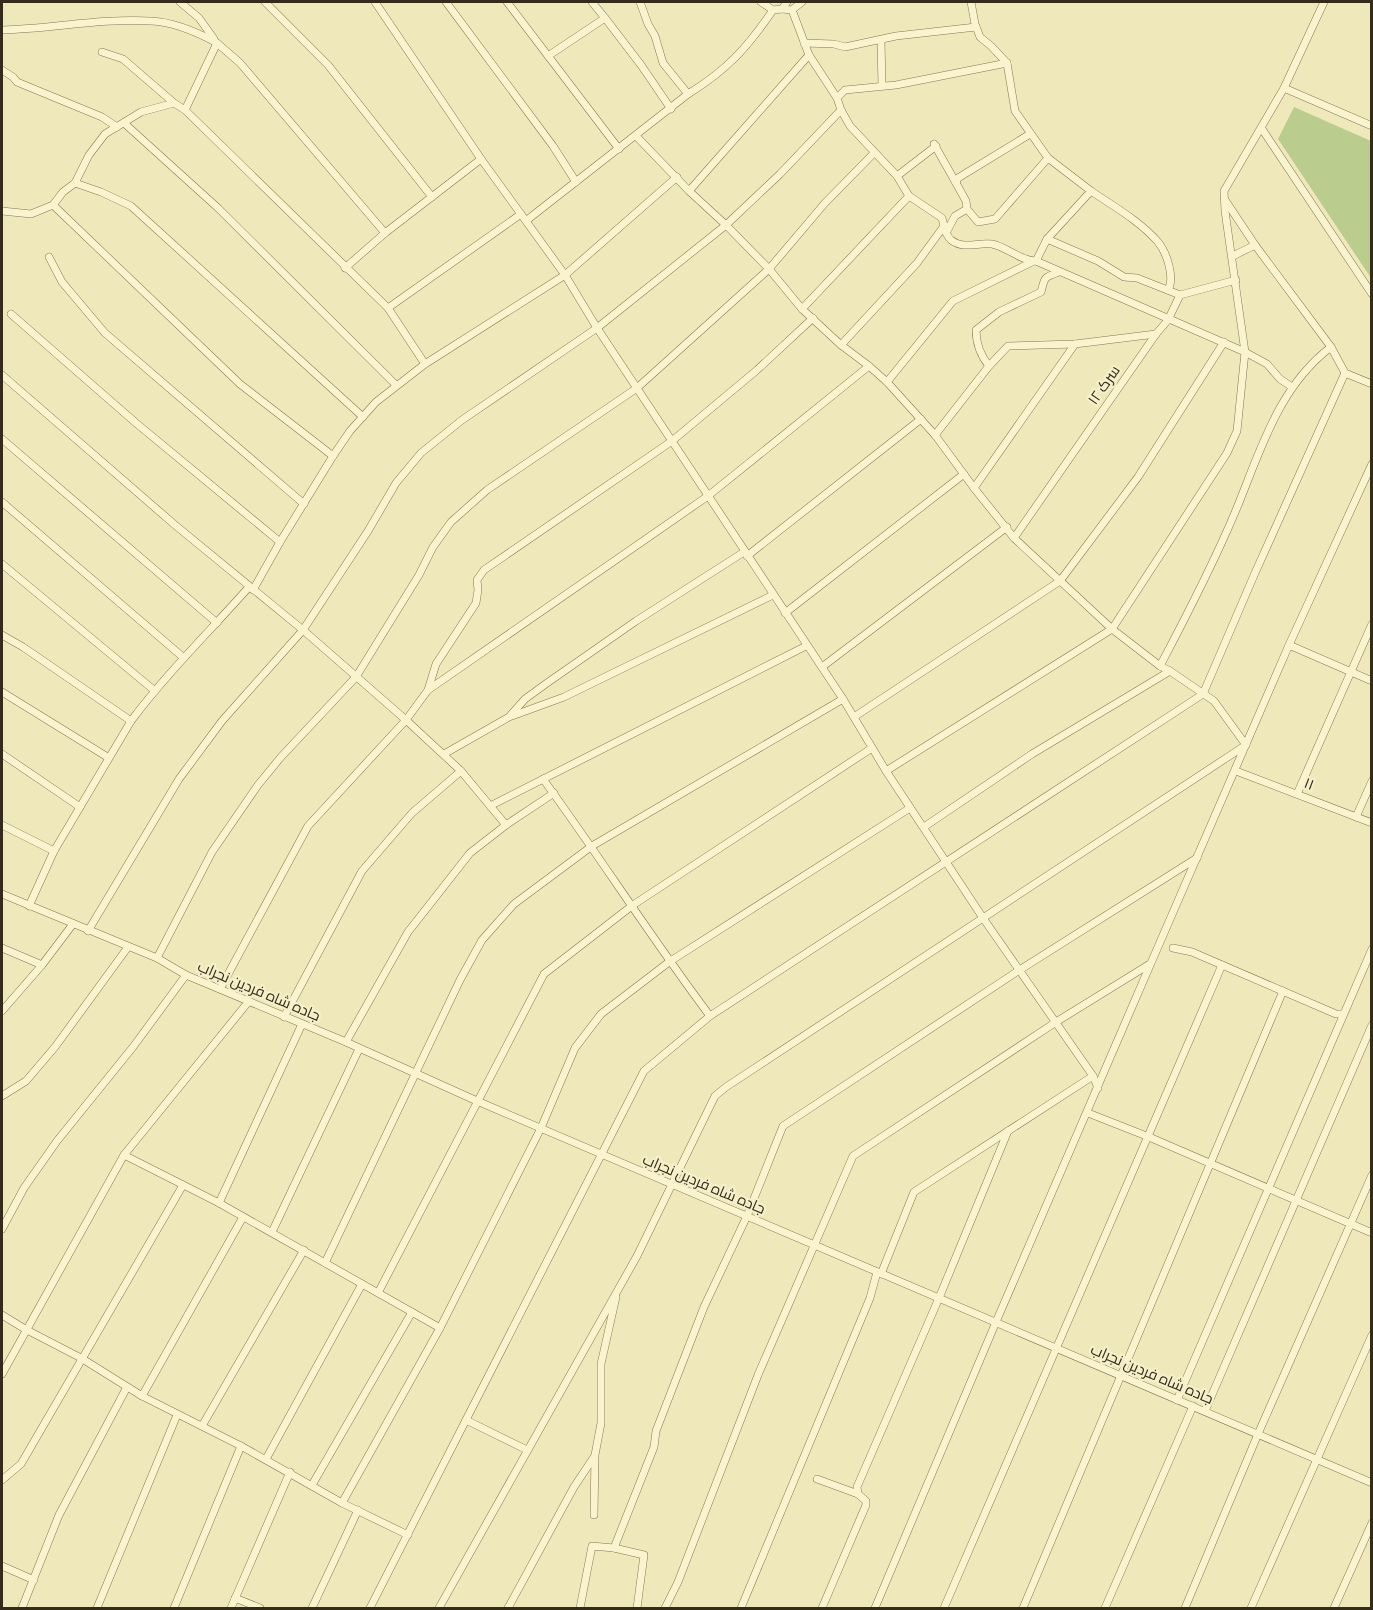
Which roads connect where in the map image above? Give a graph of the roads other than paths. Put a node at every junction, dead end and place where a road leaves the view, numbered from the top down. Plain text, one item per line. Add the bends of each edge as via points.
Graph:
1 (180, 2) edge
2 (265, 2) edge
3 (375, 2) edge
4 (446, 2) edge
5 (507, 2) edge
6 (592, 2) edge
7 (640, 2) edge
8 (761, 2) edge
9 (787, 2) edge
10 (802, 2) edge
11 (971, 2) edge
12 (1324, 2) edge
13 (782, 9) junction
14 (772, 10) junction
15 (792, 10) junction
16 (605, 18) junction
17 (976, 27) junction
18 (2, 30) edge
19 (881, 41) junction
20 (217, 43) junction
21 (804, 43) junction
22 (102, 52) dead end
23 (809, 55) junction
24 (548, 56) junction
25 (1007, 63) junction
26 (2, 70) edge
27 (882, 86) junction
28 (1284, 88) junction
29 (688, 94) junction
30 (837, 98) junction
31 (174, 103) junction
32 (671, 109) junction
33 (185, 110) junction
34 (841, 110) junction
35 (124, 123) junction
36 (1371, 126) edge
37 (117, 127) junction
38 (1262, 129) junction
39 (1030, 134) junction
40 (636, 136) junction
41 (619, 149) junction
42 (874, 153) junction
43 (1048, 158) junction
44 (481, 159) junction
45 (897, 176) junction
46 (677, 177) junction
47 (576, 182) junction
48 (75, 183) junction
49 (956, 183) junction
50 (689, 191) junction
51 (1091, 191) junction
52 (909, 196) junction
53 (432, 197) junction
54 (1224, 199) junction
55 (53, 205) junction
56 (967, 209) junction
57 (2, 211) edge
58 (521, 214) junction
59 (527, 220) junction
60 (726, 225) junction
61 (945, 230) junction
62 (385, 233) junction
63 (1047, 239) junction
64 (1256, 245) junction
65 (1233, 256) junction
66 (49, 257) dead end
67 (1034, 262) junction
68 (345, 268) junction
69 (769, 269) junction
70 (1059, 272) junction
71 (565, 275) junction
72 (1236, 280) junction
73 (1168, 291) junction
74 (1371, 294) edge
75 (1180, 295) junction
76 (388, 309) junction
77 (802, 309) junction
78 (11, 314) dead end
79 (813, 318) junction
80 (1168, 320) junction
81 (597, 328) junction
82 (1156, 334) junction
83 (1224, 342) junction
84 (1075, 344) junction
85 (841, 345) junction
86 (1331, 347) junction
87 (1245, 352) junction
88 (425, 364) junction
89 (869, 366) junction
90 (989, 366) junction
91 (1345, 373) junction
92 (2, 375) edge
93 (887, 382) junction
94 (1371, 384) edge
95 (396, 385) junction
96 (1292, 387) junction
97 (637, 388) junction
98 (363, 417) junction
99 (921, 419) junction
100 (935, 435) junction
101 (2, 439) edge
102 (672, 441) junction
103 (333, 456) junction
104 (1371, 464) edge
105 (964, 474) junction
106 (974, 488) junction
107 (708, 496) junction
108 (2, 502) edge
109 (304, 504) junction
110 (1007, 527) junction
111 (1014, 538) junction
112 (280, 542) junction
113 (746, 554) junction
114 (2, 564) edge
115 (1060, 581) junction
116 (251, 589) junction
117 (773, 595) junction
118 (785, 613) junction
119 (217, 623) junction
120 (1371, 624) edge
121 (1112, 629) junction
122 (303, 630) junction
123 (2, 635) edge
124 (1289, 645) junction
125 (806, 646) junction
126 (184, 658) junction
127 (1160, 666) junction
128 (822, 667) junction
129 (1170, 671) junction
130 (1351, 672) junction
131 (356, 677) junction
132 (1371, 681) edge
133 (428, 690) junction
134 (2, 692) edge
135 (155, 692) junction
136 (1203, 694) junction
137 (843, 699) junction
138 (510, 717) junction
139 (854, 717) junction
140 (406, 720) junction
141 (131, 721) junction
142 (1246, 745) junction
143 (872, 748) junction
144 (2, 754) edge
145 (444, 754) junction
146 (109, 758) junction
147 (461, 771) junction
148 (886, 771) junction
149 (1236, 771) junction
150 (543, 779) junction
151 (1371, 781) edge
152 (554, 793) junction
153 (1297, 794) junction
154 (490, 806) junction
155 (80, 807) junction
156 (910, 808) junction
157 (1356, 817) junction
158 (1371, 823) edge
159 (2, 825) edge
160 (506, 825) junction
161 (924, 828) junction
162 (592, 846) junction
163 (54, 851) junction
164 (1198, 857) junction
165 (946, 862) junction
166 (2, 894) edge
167 (633, 905) junction
168 (28, 906) junction
169 (982, 918) junction
170 (73, 924) junction
171 (88, 931) junction
172 (128, 947) junction
173 (2, 948) edge
174 (1173, 948) dead end
175 (1371, 949) edge
176 (158, 958) junction
177 (669, 962) junction
178 (1151, 963) junction
179 (42, 964) junction
180 (1222, 965) junction
181 (1018, 971) junction
182 (186, 975) junction
183 (220, 989) junction
184 (1283, 991) junction
185 (249, 1001) junction
186 (3, 1006) edge
187 (1343, 1014) junction
188 (710, 1016) junction
189 (284, 1017) junction
190 (1056, 1022) junction
191 (302, 1024) junction
192 (1371, 1025) edge
193 (346, 1042) junction
194 (359, 1048) junction
195 (415, 1073) junction
196 (1093, 1076) junction
197 (1098, 1088) junction
198 (2, 1096) edge
199 (477, 1101) junction
200 (1088, 1113) junction
201 (541, 1128) junction
202 (1008, 1131) junction
203 (1149, 1137) junction
204 (124, 1155) junction
205 (602, 1155) junction
206 (1211, 1165) junction
207 (1371, 1175) edge
208 (671, 1184) junction
209 (183, 1185) junction
210 (1268, 1189) junction
211 (1296, 1201) junction
212 (219, 1203) junction
213 (747, 1216) junction
214 (243, 1217) junction
215 (1350, 1223) junction
216 (2, 1229) edge
217 (272, 1232) junction
218 (1371, 1233) edge
219 (815, 1245) junction
220 (304, 1250) junction
221 (325, 1263) junction
222 (879, 1273) junction
223 (362, 1284) junction
224 (618, 1288) junction
225 (378, 1293) junction
226 (939, 1298) junction
227 (412, 1312) junction
228 (2, 1315) edge
229 (996, 1322) junction
230 (440, 1328) junction
231 (25, 1329) junction
232 (1371, 1335) edge
233 (1057, 1348) junction
234 (81, 1358) junction
235 (2, 1374) edge
236 (1120, 1375) junction
237 (128, 1387) junction
238 (142, 1396) junction
239 (1177, 1400) junction
240 (1193, 1406) junction
241 (1205, 1411) junction
242 (177, 1415) junction
243 (466, 1420) junction
244 (202, 1426) junction
245 (1258, 1434) junction
246 (242, 1446) junction
247 (527, 1450) junction
248 (595, 1455) junction
249 (266, 1459) junction
250 (1316, 1459) junction
251 (290, 1472) junction
252 (817, 1479) dead end
253 (2, 1480) edge
254 (1371, 1483) edge
255 (312, 1485) junction
256 (858, 1494) junction
257 (342, 1503) junction
258 (358, 1510) junction
259 (594, 1515) dead end
260 (1371, 1523) edge
261 (408, 1535) junction
262 (614, 1548) junction
263 (2, 1566) edge
264 (34, 1580) junction
265 (236, 1598) junction
266 (22, 1608) edge
267 (97, 1608) edge
268 (174, 1608) edge
269 (231, 1608) edge
270 (260, 1608) edge
271 (312, 1608) edge
272 (370, 1608) edge
273 (439, 1608) edge
274 (508, 1608) edge
275 (580, 1608) edge
276 (637, 1608) edge
277 (665, 1608) edge
278 (741, 1608) edge
279 (822, 1608) edge
280 (875, 1608) edge
281 (944, 1608) edge
282 (1023, 1608) edge
283 (1105, 1608) edge
284 (1185, 1608) edge
285 (1251, 1608) edge
286 (1334, 1608) edge

1 - 20 street via 199,18
2 - 53 street via 328,65
3 - 44 street
4 - 47 street
5 - 24 street
6 - 16 street
7 - 29 street via 663,63
8 - 14 street
9 - 13 street
10 - 15 street
11 - 17 street
12 - 28 street
13 - 14 street
13 - 15 street
14 - 29 street via 734,61
15 - 21 street
16 - 24 street
16 - 32 street
17 - 19 street
17 - 25 street via 980,38
18 - 20 street via 152,21 198,33
19 - 21 street via 845,47
19 - 27 street
20 - 33 street
20 - 62 street via 240,63
21 - 23 street
22 - 31 street via 123,59
23 - 30 street
23 - 50 street
24 - 41 street
25 - 27 street
25 - 39 street via 1015,111
26 - 37 street via 17,82
27 - 30 street via 845,90
28 - 36 street
28 - 38 street
29 - 32 street
30 - 34 street
31 - 33 street
31 - 35 street via 141,112
32 - 40 street
33 - 68 street
34 - 42 street
34 - 60 street
35 - 37 street
35 - 95 street via 218,208
37 - 48 street via 105,134 89,155
38 - 54 street via 1224,190
38 - 74 street
39 - 43 street
39 - 49 street via 964,172
40 - 41 street
40 - 46 street
41 - 47 street
42 - 45 street
42 - 69 street
43 - 51 street
43 - 56 street via 995,219 978,222
44 - 53 street
44 - 58 street
45 - 49 street via 935,145
45 - 52 street
46 - 50 street
46 - 71 street
47 - 59 street
48 - 55 street
48 - 98 street via 131,206
49 - 56 street
50 - 60 street
51 - 63 street
51 - 73 street via 1159,243 1170,272
52 - 61 street via 942,218
52 - 77 street
53 - 62 street
54 - 64 street
54 - 65 street
55 - 57 street via 32,214
55 - 103 street via 240,384
56 - 61 street via 955,216
58 - 59 street
58 - 76 street
59 - 71 street
60 - 69 street
60 - 81 street
61 - 67 street via 951,240 969,246 991,244
61 - 85 street
62 - 68 street
63 - 67 street
63 - 73 street via 1124,277
64 - 65 street
64 - 86 street
65 - 72 street
66 - 109 street via 62,282 105,333
67 - 70 street
67 - 93 street via 953,301
68 - 76 street
69 - 77 street
69 - 97 street
70 - 80 street
70 - 90 street via 1046,276 1041,292 999,312 976,330 982,357
71 - 81 street
71 - 88 street
72 - 75 street
72 - 87 street
73 - 75 street
75 - 80 street, سرک ۱۲
76 - 88 street
77 - 79 street
78 - 112 street
79 - 85 street
79 - 102 street
80 - 82 street, سرک ۱۲
80 - 83 street
81 - 97 street
81 - 122 street via 462,420 421,453 396,483
82 - 84 street
82 - 111 street, سرک ۱۲
83 - 87 street
83 - 115 street via 1138,477
84 - 90 street via 1008,346
84 - 106 street
85 - 89 street
86 - 91 street
86 - 96 street via 1314,360
87 - 96 street via 1267,364
87 - 121 street via 1237,431 1227,453
88 - 95 street
89 - 93 street
89 - 107 street
90 - 100 street
91 - 94 street
91 - 136 street
92 - 116 street
93 - 99 street
95 - 98 street
96 - 127 street
97 - 102 street
97 - 131 street via 487,490 451,522
98 - 103 street
99 - 100 street
99 - 113 street
100 - 105 street
101 - 119 street
102 - 107 street
102 - 133 street via 484,570 477,580 476,603 436,664
103 - 109 street
104 - 124 street
105 - 106 street
105 - 118 street
106 - 110 street
107 - 113 street
107 - 133 street
108 - 126 street
109 - 112 street
110 - 111 street
110 - 128 street
111 - 115 street
112 - 116 street
113 - 117 street
113 - 138 street via 636,621 525,699
114 - 135 street
115 - 121 street
115 - 139 street
116 - 119 street
116 - 122 street
117 - 118 street
117 - 138 street via 564,697
118 - 125 street
119 - 126 street
120 - 130 street
121 - 127 street
121 - 148 street
122 - 131 street
122 - 171 street via 222,721 179,779
123 - 141 street
124 - 130 street
124 - 142 street
125 - 128 street
125 - 150 street
126 - 135 street
127 - 129 street
128 - 137 street
129 - 136 street
129 - 161 street via 1032,754
130 - 132 street
130 - 153 street
131 - 140 street
131 - 176 street via 258,785 212,852
133 - 140 street
134 - 146 street
135 - 141 street
136 - 142 street via 1214,701
136 - 165 street
137 - 139 street
137 - 162 street
138 - 145 street
139 - 143 street
140 - 145 street
140 - 183 street via 308,826
141 - 146 street
142 - 149 street
142 - 169 street
143 - 148 street
143 - 167 street
144 - 155 street
145 - 147 street
146 - 155 street
147 - 154 street
147 - 189 street via 412,813 362,871
148 - 156 street
149 - 153 street, ۱۱
149 - 164 street
150 - 152 street
150 - 154 street
151 - 157 street
152 - 160 street
152 - 162 street
153 - 157 street, ۱۱
154 - 160 street
155 - 163 street
156 - 161 street
156 - 177 street
157 - 158 street, ۱۱
159 - 163 street
160 - 193 street via 470,854 408,933
161 - 165 street
162 - 167 street
162 - 195 street via 514,904 482,940
163 - 168 street
164 - 178 street
164 - 181 street
165 - 169 street
165 - 188 street
166 - 168 street, جاده شاه فردین نجراب
167 - 177 street
167 - 199 street via 544,974
168 - 170 street, جاده شاه فردین نجراب
169 - 181 street
169 - 208 street via 715,1096
170 - 171 street, جاده شاه فردین نجراب
170 - 179 street
171 - 172 street, جاده شاه فردین نجراب
172 - 176 street, جاده شاه فردین نجراب
172 - 198 street via 55,1047 26,1081
173 - 179 street
174 - 180 street
175 - 187 street
176 - 182 street, جاده شاه فردین نجراب
177 - 188 street
177 - 201 street via 601,1014 575,1048
178 - 190 street
178 - 197 street
179 - 186 street
180 - 184 street
180 - 203 street
181 - 190 street
181 - 213 street via 783,1126
182 - 183 street, جاده شاه فردین نجراب
182 - 216 street via 57,1141 24,1188
183 - 185 street, جاده شاه فردین نجراب
184 - 187 street
184 - 206 street
185 - 189 street, جاده شاه فردین نجراب
185 - 204 street
187 - 210 street
188 - 205 street via 644,1071
189 - 191 street, جاده شاه فردین نجراب
190 - 196 street
190 - 219 street via 853,1156
191 - 193 street, جاده شاه فردین نجراب
191 - 212 street
192 - 211 street
193 - 194 street, جاده شاه فردین نجراب
194 - 195 street, جاده شاه فردین نجراب
194 - 217 street
195 - 199 street, جاده شاه فردین نجراب
195 - 221 street
196 - 197 street
196 - 202 street
197 - 200 street
199 - 201 street, جاده شاه فردین نجراب
199 - 225 street
200 - 203 street
200 - 229 street
201 - 205 street, جاده شاه فردین نجراب
201 - 230 street
202 - 222 street via 914,1192
202 - 226 street
203 - 206 street
203 - 233 street
204 - 209 street
204 - 231 street
205 - 208 street, جاده شاه فردین نجراب
205 - 243 street
206 - 210 street
206 - 236 street
207 - 215 street
208 - 213 street, جاده شاه فردین نجراب
208 - 224 street
209 - 212 street
209 - 234 street
210 - 211 street
210 - 239 street
211 - 215 street
211 - 241 street
212 - 214 street
213 - 219 street, جاده شاه فردین نجراب
213 - 262 street via 704,1306
214 - 217 street
214 - 238 street
215 - 218 street
215 - 245 street
217 - 220 street
219 - 222 street, جاده شاه فردین نجراب
219 - 277 street via 758,1375
220 - 221 street
220 - 244 street
221 - 223 street
222 - 226 street, جاده شاه فردین نجراب
222 - 278 street
223 - 225 street
223 - 249 street
224 - 247 street
224 - 248 street via 601,1364 601,1423
225 - 227 street
226 - 229 street, جاده شاه فردین نجراب
226 - 256 street via 857,1487
227 - 230 street
227 - 255 street
228 - 231 street
229 - 233 street, جاده شاه فردین نجراب
229 - 280 street
230 - 257 street
231 - 234 street
231 - 235 street
232 - 250 street
233 - 236 street, جاده شاه فردین نجراب
233 - 281 street
234 - 237 street
234 - 253 street via 21,1464
236 - 239 street, جاده شاه فردین نجراب
236 - 282 street
237 - 238 street
237 - 264 street via 59,1515
238 - 242 street
239 - 240 street, جاده شاه فردین نجراب
240 - 241 street, جاده شاه فردین نجراب
240 - 283 street
241 - 245 street, جاده شاه فردین نجراب
242 - 244 street
242 - 267 street
243 - 247 street
243 - 261 street
244 - 246 street
245 - 250 street, جاده شاه فردین نجراب
245 - 284 street
246 - 249 street
246 - 268 street
247 - 273 street
248 - 259 street
248 - 274 street
249 - 251 street
250 - 254 street, جاده شاه فردین نجراب
250 - 285 street
251 - 255 street
251 - 265 street
252 - 256 street
255 - 257 street
256 - 279 street via 866,1505
257 - 258 street
258 - 261 street
258 - 271 street
260 - 286 street
261 - 272 street
262 - 275 street via 592,1546
262 - 276 street via 644,1555
263 - 264 street
264 - 266 street
265 - 269 street
265 - 270 street

